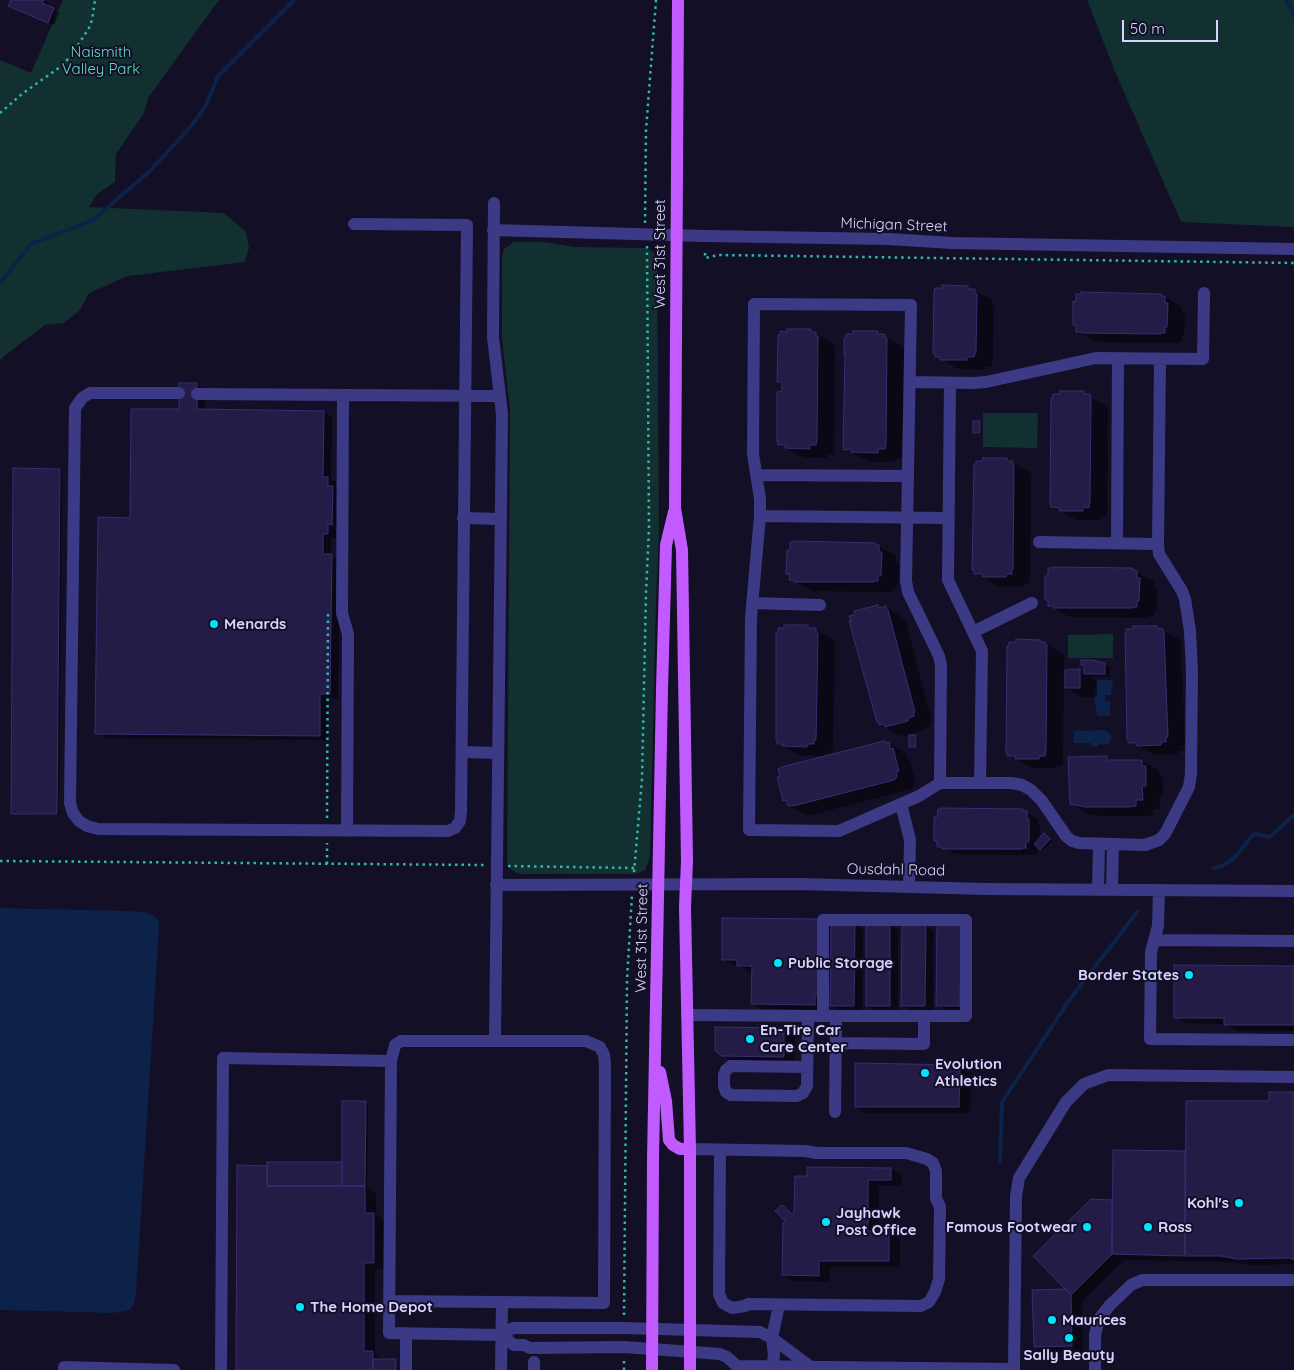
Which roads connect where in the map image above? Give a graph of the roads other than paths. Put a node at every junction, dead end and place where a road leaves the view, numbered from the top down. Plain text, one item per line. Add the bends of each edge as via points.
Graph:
1 (678, 0) edge
2 (494, 203) dead end
3 (354, 224) dead end
4 (493, 230) junction
5 (677, 235) junction
6 (1294, 248) edge
7 (1204, 293) dead end
8 (1118, 358) junction
9 (1160, 359) junction
10 (910, 382) junction
11 (950, 383) junction
12 (179, 393) dead end
13 (197, 394) dead end
14 (342, 395) junction
15 (464, 396) junction
16 (500, 396) junction
17 (756, 475) junction
18 (908, 476) junction
19 (675, 508) junction
20 (760, 516) junction
21 (463, 518) junction
22 (908, 518) junction
23 (949, 518) junction
24 (500, 519) junction
25 (1038, 542) dead end
26 (1117, 543) junction
27 (1158, 544) junction
28 (1032, 603) dead end
29 (752, 604) junction
30 (820, 605) dead end
31 (973, 632) junction
32 (462, 752) junction
33 (498, 753) junction
34 (940, 783) junction
35 (980, 783) junction
36 (901, 804) junction
37 (347, 831) junction
38 (1099, 844) junction
39 (1113, 844) junction
40 (496, 885) junction
41 (659, 885) junction
42 (686, 885) junction
43 (909, 887) junction
44 (1098, 890) junction
45 (1112, 890) junction
46 (1159, 890) junction
47 (1294, 891) edge
48 (1154, 940) junction
49 (1294, 941) edge
50 (687, 1015) junction
51 (808, 1016) junction
52 (829, 1016) junction
53 (924, 1016) junction
54 (1294, 1040) edge
55 (494, 1041) junction
56 (836, 1043) junction
57 (656, 1052) junction
58 (391, 1061) junction
59 (807, 1067) junction
60 (1294, 1077) edge
61 (835, 1112) dead end
62 (690, 1149) junction
63 (720, 1150) junction
64 (1294, 1280) edge
65 (389, 1301) junction
66 (502, 1302) junction
67 (778, 1305) junction
68 (652, 1329) junction
69 (690, 1330) junction
70 (406, 1334) junction
71 (501, 1335) junction
72 (772, 1338) junction
73 (652, 1349) junction
74 (690, 1352) junction
75 (811, 1366) junction
76 (772, 1368) edge
77 (64, 1370) edge
78 (174, 1370) edge
79 (220, 1370) edge
80 (406, 1370) edge
81 (501, 1370) edge
82 (652, 1370) edge
83 (690, 1370) edge
84 (1095, 1370) edge

1 - 5 main road, West 31st Street
2 - 4 street
3 - 15 street via 467,225
4 - 5 street, Michigan Street
4 - 16 street via 493,336
5 - 6 street, Michigan Street via 888,239 963,244
5 - 19 main road, West 31st Street
7 - 9 street via 1203,359
8 - 9 street
8 - 11 street via 1096,358 986,382
8 - 26 street
9 - 27 street
10 - 11 street
10 - 17 street via 911,305 754,304 752,454
10 - 18 street
11 - 23 street
12 - 37 street via 90,393 75,408 70,803 73,813 79,821 98,829
13 - 14 street
14 - 15 street
14 - 37 street via 342,613 348,634
15 - 16 street
15 - 21 street
16 - 24 street
17 - 18 street
17 - 20 street
18 - 22 street
19 - 41 main road, West 31st Street via 666,545
19 - 42 main road, West 31st Street via 682,550
20 - 22 street
20 - 29 street
21 - 24 street
21 - 32 street
22 - 23 street
22 - 34 street via 908,592 941,665
23 - 31 street via 948,580
24 - 33 street
25 - 26 street
26 - 27 street
27 - 39 street via 1160,554 1185,599 1190,631 1191,774 1189,787 1172,823 1159,840 1145,845
28 - 31 street
29 - 30 street
29 - 36 street via 749,830 839,831
31 - 35 street via 982,651
32 - 33 street
32 - 37 street via 461,816 455,828 448,831
33 - 40 street
34 - 35 street
34 - 36 street
35 - 38 street via 1022,785 1042,801 1072,841
36 - 43 street via 910,840
38 - 39 street
38 - 44 street
39 - 45 street
40 - 41 street, Ousdahl Road
40 - 55 street
41 - 42 street, Ousdahl Road
41 - 57 main road, West 31st Street
42 - 43 street, Ousdahl Road
42 - 50 main road, West 31st Street
43 - 44 street, Ousdahl Road
44 - 45 street, Ousdahl Road
45 - 46 street, Ousdahl Road
46 - 47 street, Ousdahl Road
46 - 48 street via 1158,926
48 - 49 street
48 - 54 street via 1151,952 1150,1039
50 - 51 street
50 - 62 main road, West 31st Street
51 - 52 street
51 - 59 street
52 - 53 street
52 - 53 street via 823,920 966,920 966,1016
52 - 56 street
53 - 56 street via 924,1044
55 - 58 street via 400,1041 392,1051
55 - 66 street via 586,1041 600,1047 605,1064 604,1303
56 - 61 street
57 - 62 main road via 666,1101 669,1140 673,1145
57 - 68 main road, West 31st Street
58 - 65 street
58 - 79 street via 224,1058
59 - 59 street via 807,1086 797,1096 731,1095 724,1086 724,1075 731,1066
60 - 75 street via 1108,1075 1084,1084 1066,1102 1019,1178 1016,1196 1014,1369
62 - 63 street
62 - 69 main road, West 31st Street
63 - 67 street via 718,1294 723,1303 732,1308 748,1304
63 - 67 street via 906,1154 927,1158 936,1171 936,1198 940,1207 939,1278 929,1302 921,1306
64 - 84 street via 1142,1280 1130,1285 1098,1319
65 - 66 street
65 - 70 street via 389,1334
66 - 71 street
67 - 72 street
68 - 69 street
68 - 71 street via 513,1328
68 - 73 main road, West 31st Street
69 - 72 street via 760,1332
69 - 74 main road, West 31st Street
70 - 71 street
70 - 80 street
71 - 73 street via 514,1345 530,1348
71 - 81 street
72 - 75 street
72 - 76 street
73 - 74 street
73 - 82 main road, West 31st Street
74 - 76 street via 720,1354 737,1366
74 - 83 main road, West 31st Street
75 - 76 street
77 - 78 street via 64,1367

